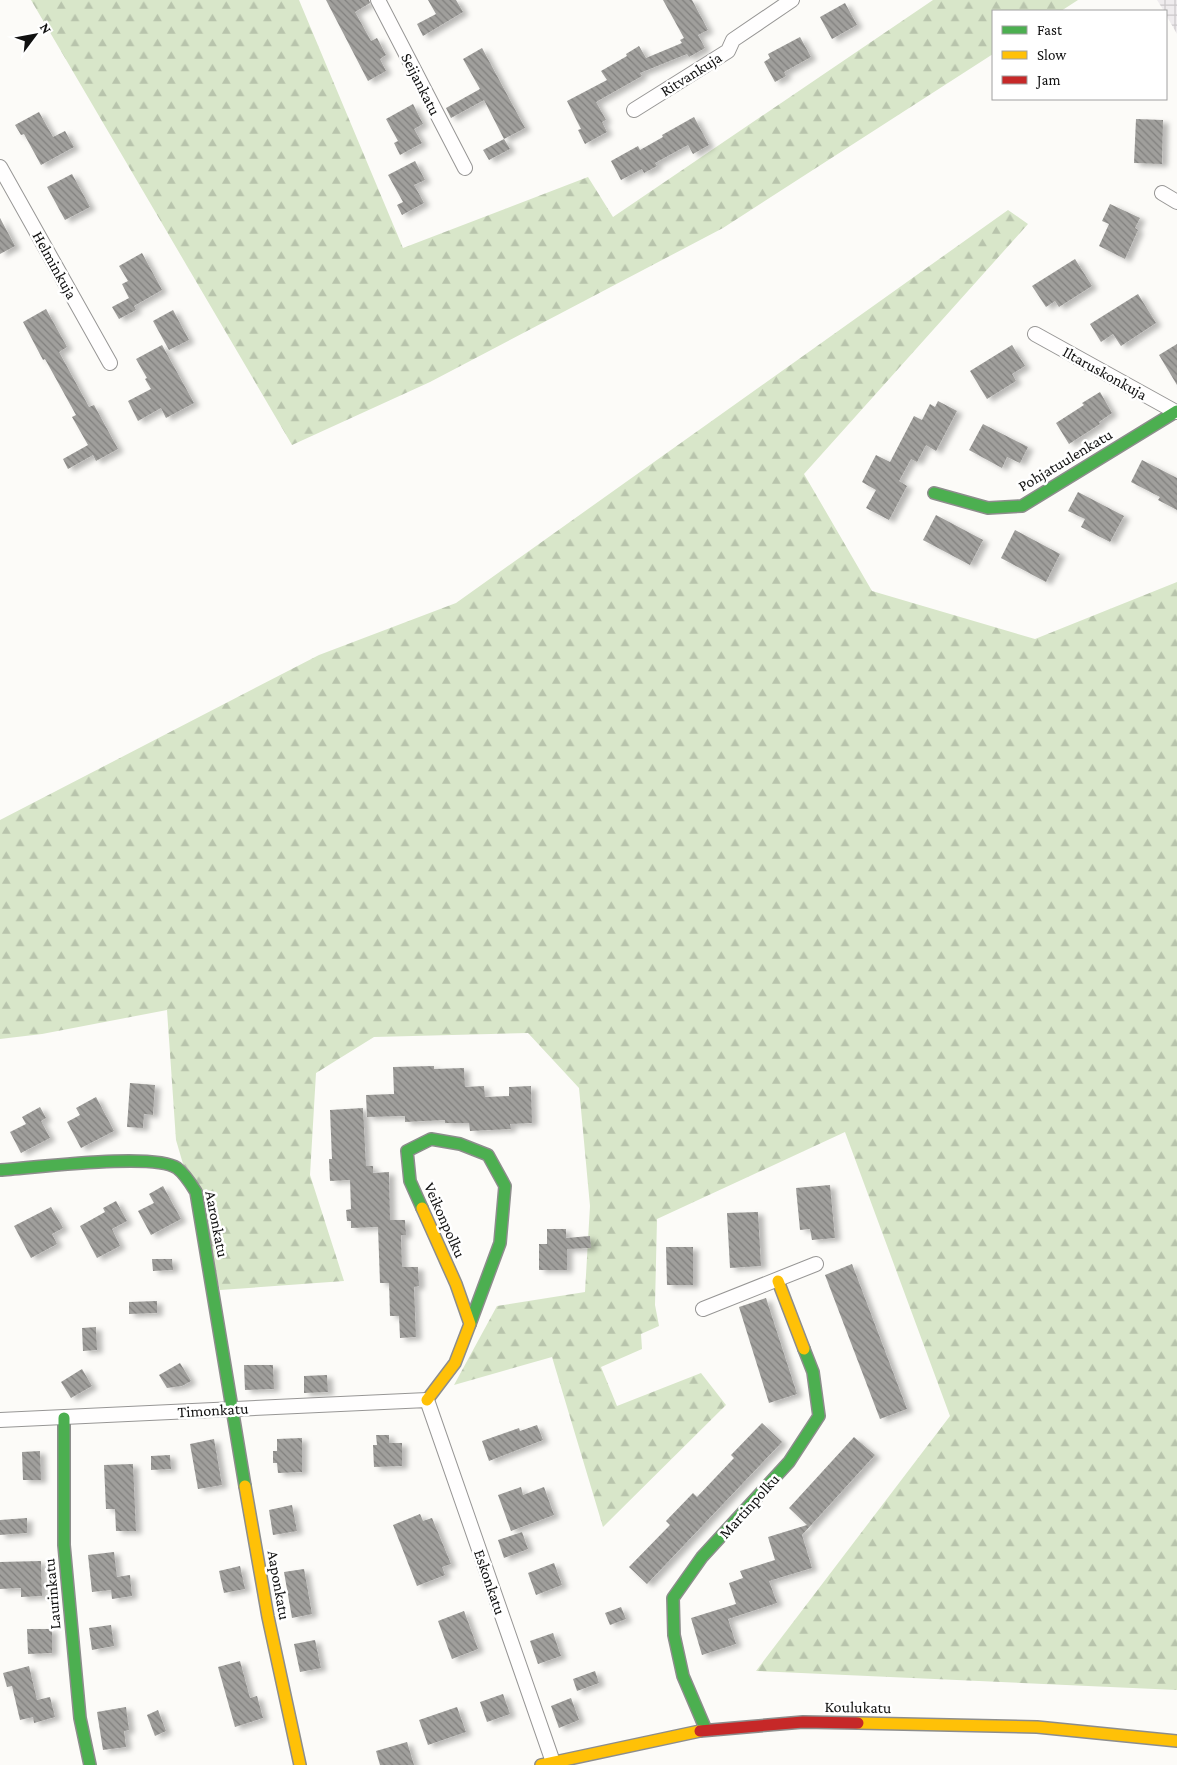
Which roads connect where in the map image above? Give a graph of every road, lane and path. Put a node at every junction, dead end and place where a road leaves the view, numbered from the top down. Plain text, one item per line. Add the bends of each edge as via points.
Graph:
1 (378, 0) edge
2 (792, 0) edge
3 (634, 110) dead end
4 (0, 168) edge
5 (465, 168) dead end
6 (1162, 194) dead end
7 (1177, 202) edge
8 (1035, 334) dead end
9 (110, 363) dead end
10 (1176, 411) edge
11 (934, 493) dead end
12 (0, 1170) edge
13 (816, 1264) dead end
14 (778, 1281) junction
15 (703, 1309) dead end
16 (470, 1324) junction
17 (427, 1400) junction
18 (232, 1409) junction
19 (64, 1418) junction
20 (0, 1420) edge
21 (706, 1730) junction
22 (1177, 1741) edge
23 (550, 1764) edge
24 (90, 1765) edge
25 (300, 1765) edge

1 - 5 street, Seijankatu
2 - 3 street, Ritvankuja via 733,40 728,51
4 - 9 street, Helminkuja
6 - 7 street
8 - 10 street, Iltaruskonkuja
10 - 11 street, Pohjatuulenkatu via 1022,506 988,508
12 - 18 street, Aaronkatu via 136,1160 176,1167 187,1178 196,1192
13 - 14 street
14 - 15 street
14 - 21 street, Martinpolku via 813,1372 818,1416 789,1462 702,1557 673,1598 674,1635 683,1676
16 - 16 street, Veikonpolku via 456,1284 410,1181 408,1151 431,1139 460,1144 488,1155 505,1186 500,1244
16 - 17 street, Veikonpolku via 455,1362
17 - 18 street, Timonkatu
17 - 23 street, Eskonkatu
18 - 19 street, Timonkatu
18 - 25 street, Aaponkatu via 268,1617
19 - 20 street, Timonkatu
19 - 24 street, Laurinkatu via 64,1545 80,1718
21 - 22 street, Koulukatu via 803,1722 1037,1727
21 - 23 street, Koulukatu

